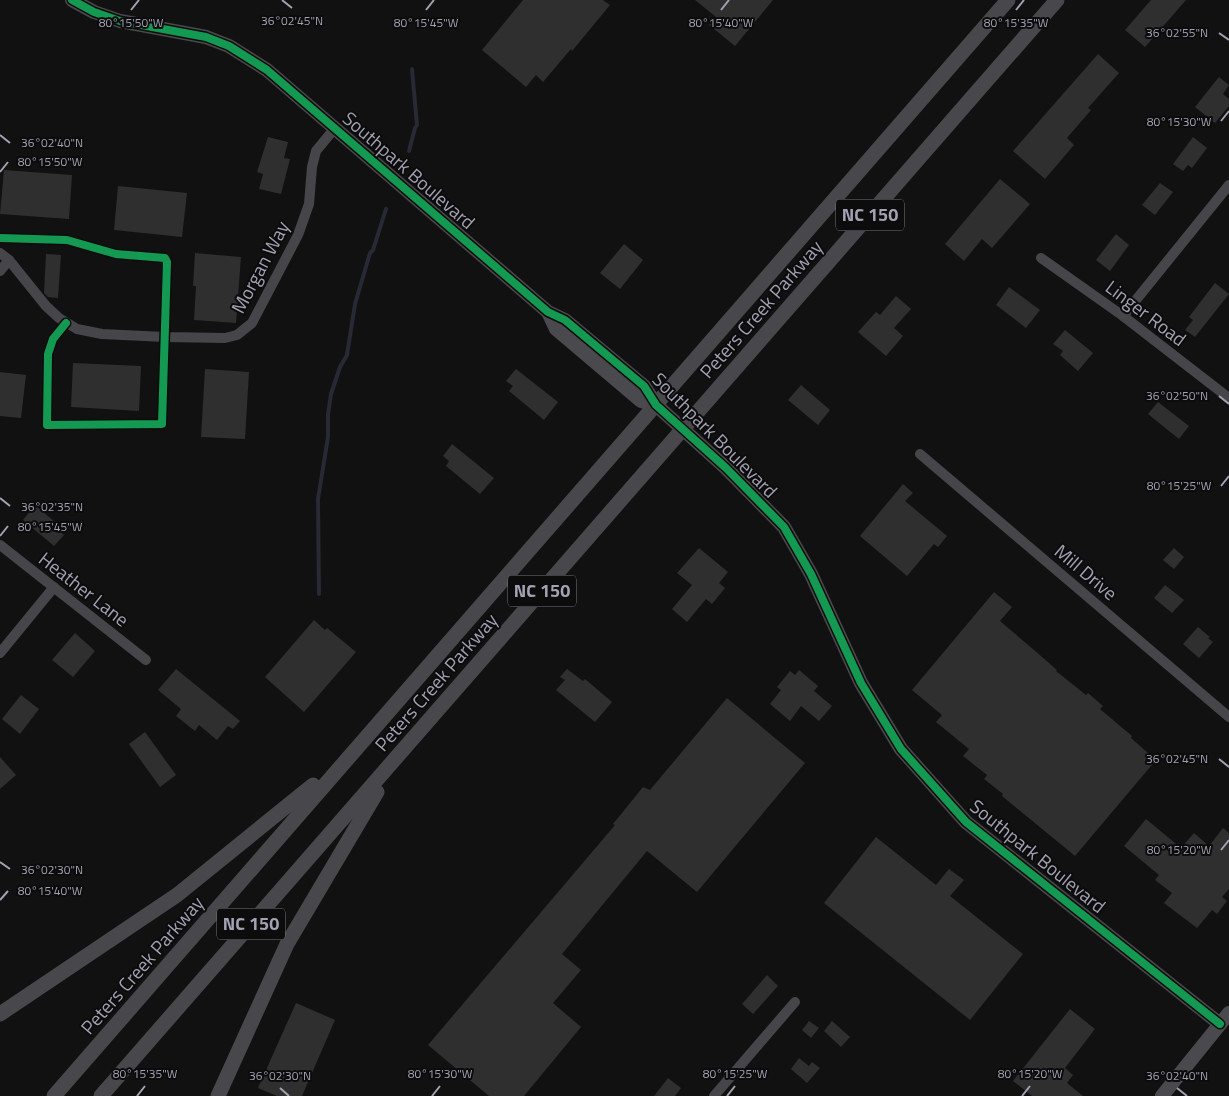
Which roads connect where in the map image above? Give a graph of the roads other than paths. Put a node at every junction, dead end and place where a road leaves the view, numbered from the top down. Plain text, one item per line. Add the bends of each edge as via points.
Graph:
1 (72, 0) edge
2 (1008, 0) edge
3 (1057, 0) edge
4 (335, 128) junction
5 (1229, 185) edge
6 (0, 238) edge
7 (0, 253) edge
8 (1041, 258) dead end
9 (9, 260) junction
10 (0, 271) edge
11 (1123, 316) junction
12 (66, 323) junction
13 (165, 337) junction
14 (1229, 398) edge
15 (656, 405) junction
16 (683, 430) junction
17 (920, 454) dead end
18 (0, 545) edge
19 (54, 587) junction
20 (0, 653) edge
21 (146, 660) dead end
22 (1229, 717) edge
23 (352, 752) junction
24 (402, 752) junction
25 (795, 1002) dead end
26 (1229, 1013) edge
27 (0, 1014) edge
28 (1220, 1024) junction
29 (54, 1096) edge
30 (101, 1096) edge
31 (218, 1096) edge
32 (714, 1096) edge
33 (1162, 1096) edge

1 - 4 street, Southpark Boulevard via 120,21 206,38 229,46 267,70
2 - 15 main road, Peters Creek Parkway / NC 150
3 - 16 main road, Peters Creek Parkway / NC 150
4 - 13 street, Morgan Way via 316,151 306,215 252,323 237,336 225,338
4 - 15 street, Southpark Boulevard via 548,312 556,329 641,401
5 - 11 street
6 - 13 street via 67,240 116,254 165,258
7 - 9 street, Morgan Way
8 - 11 street, Linger Road
9 - 10 street
9 - 12 street, Morgan Way via 46,306
11 - 14 street, Linger Road
12 - 13 street, Morgan Way via 90,332
12 - 13 street via 53,339 48,354 47,426 162,424
15 - 16 street, Southpark Boulevard
15 - 23 main road, Peters Creek Parkway / NC 150
16 - 24 main road, Peters Creek Parkway / NC 150
16 - 28 street, Southpark Boulevard via 784,527 811,574 861,683 901,749 966,822
17 - 22 street, Mill Drive
18 - 19 street, Heather Lane
19 - 20 street
19 - 21 street, Heather Lane
23 - 27 main road via 177,895
23 - 29 main road, Peters Creek Parkway / NC 150
24 - 30 main road, Peters Creek Parkway / NC 150
24 - 31 main road via 287,944
25 - 32 street
26 - 28 street
28 - 33 street

